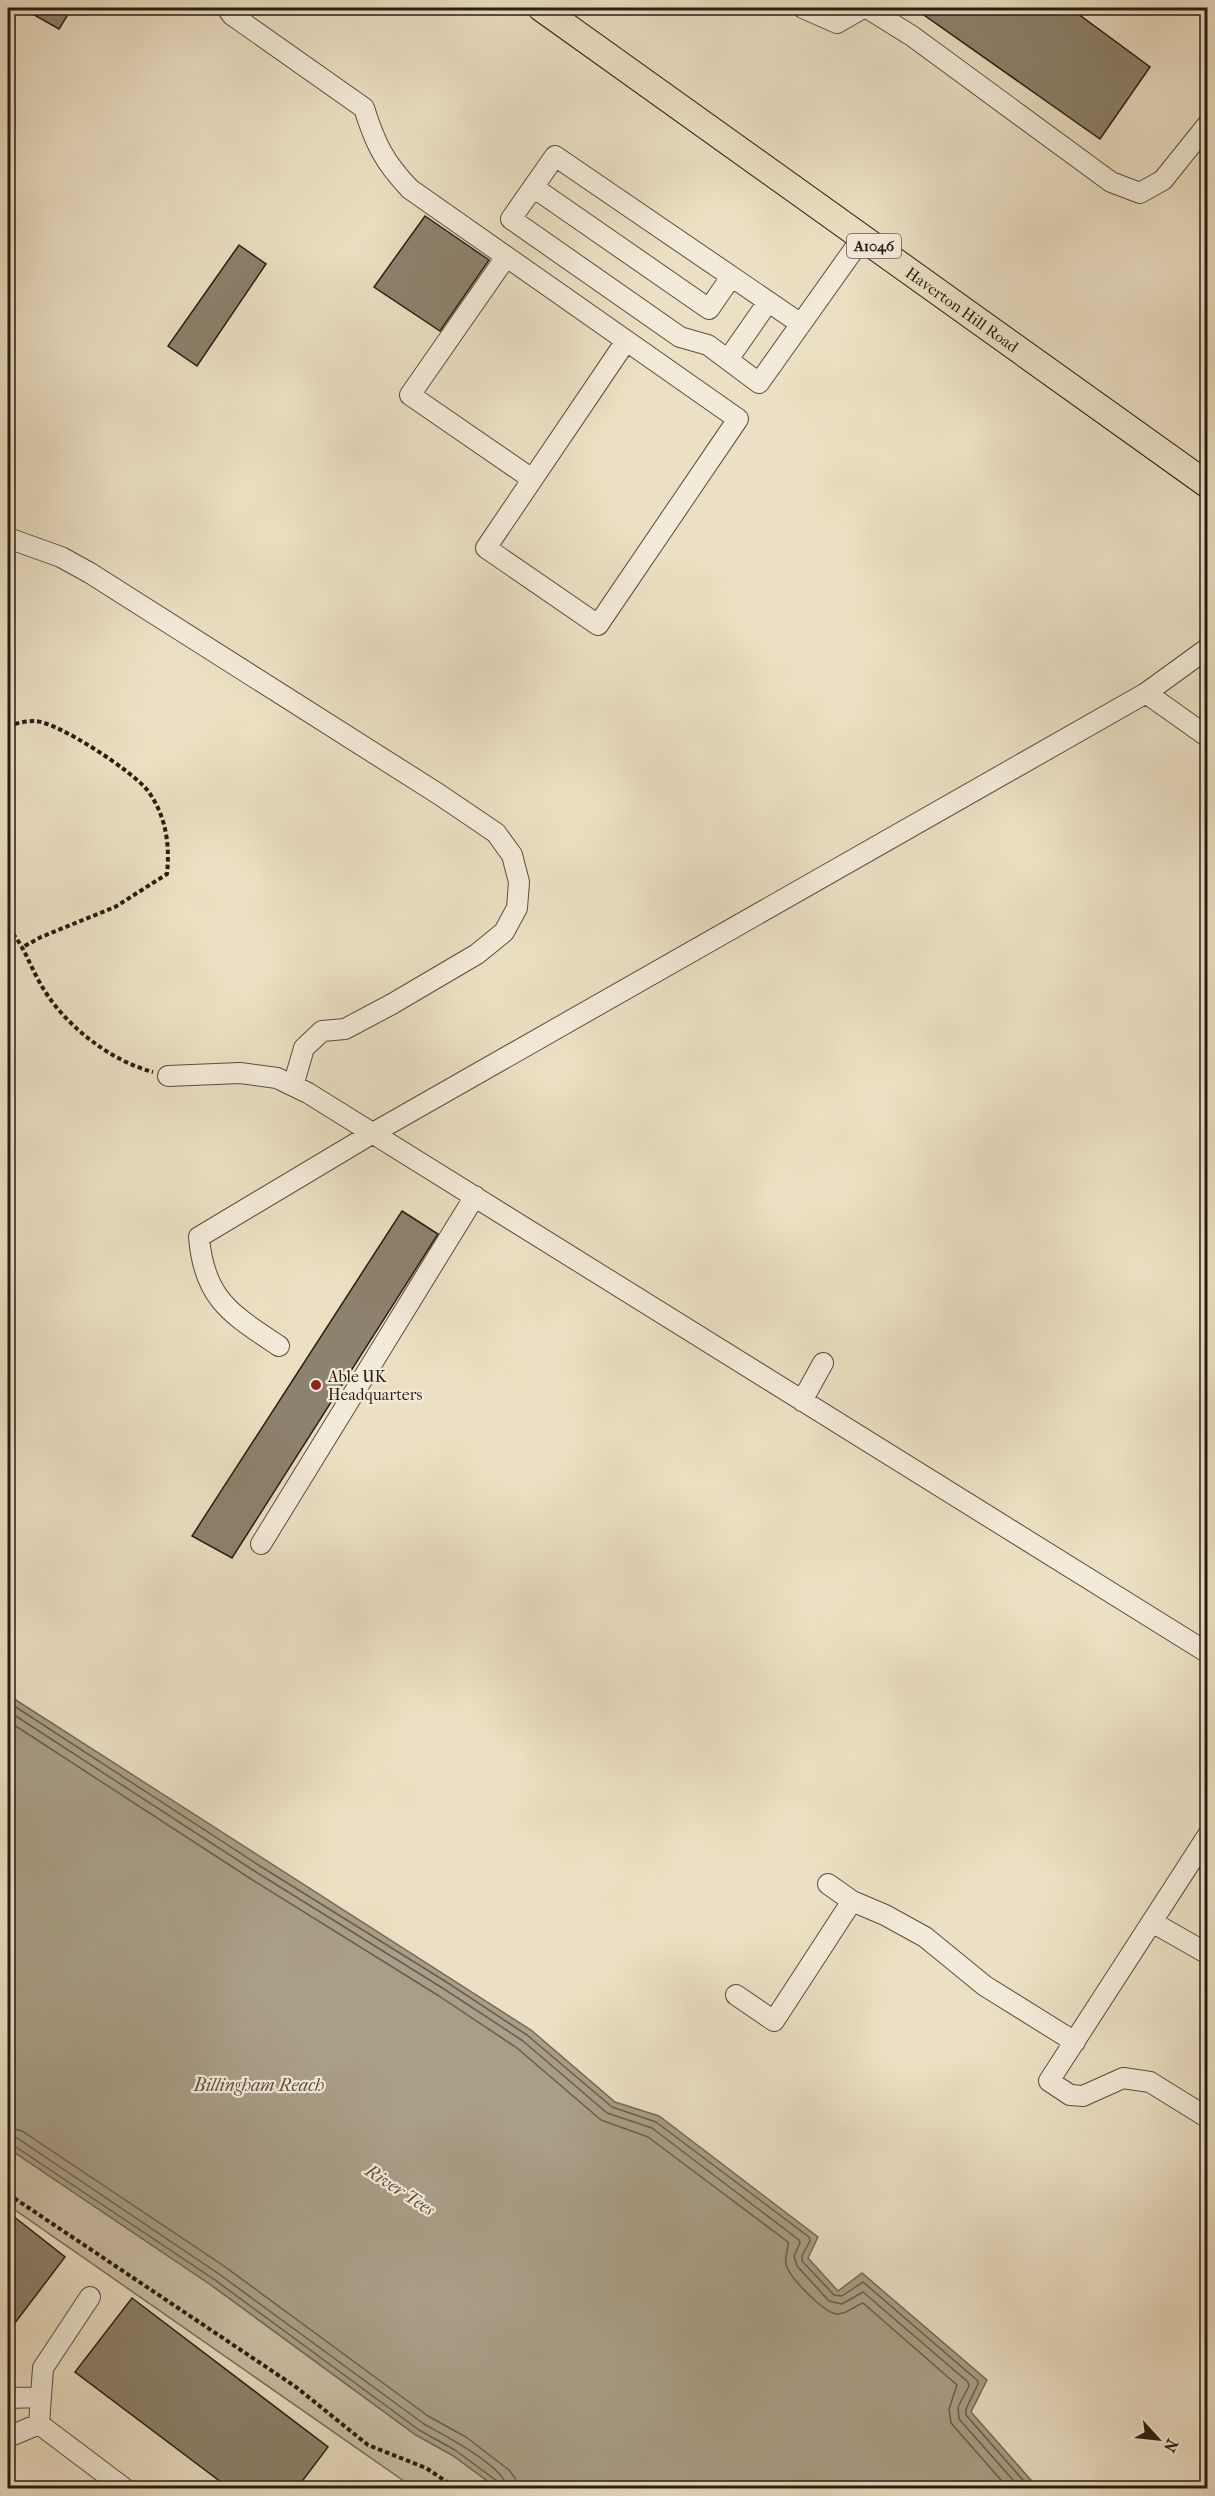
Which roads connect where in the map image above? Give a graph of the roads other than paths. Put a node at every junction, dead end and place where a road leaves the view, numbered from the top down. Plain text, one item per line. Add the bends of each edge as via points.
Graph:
1 (227, 8) edge
2 (540, 8) edge
3 (803, 8) edge
4 (862, 8) edge
5 (867, 8) edge
6 (1208, 124) edge
7 (533, 187) junction
8 (862, 238) junction
9 (507, 257) junction
10 (731, 276) junction
11 (768, 302) junction
12 (801, 324) junction
13 (626, 340) junction
14 (729, 358) junction
15 (532, 479) junction
16 (1208, 484) edge
17 (8, 538) edge
18 (1208, 648) edge
19 (1146, 693) junction
20 (1208, 737) edge
21 (168, 1076) road end
22 (300, 1089) junction
23 (416, 1109) junction
24 (373, 1133) junction
25 (402, 1151) junction
26 (475, 1196) junction
27 (279, 1346) dead end
28 (823, 1364) dead end
29 (802, 1401) junction
30 (261, 1544) dead end
31 (1208, 1653) edge
32 (1208, 1835) edge
33 (828, 1884) dead end
34 (852, 1901) junction
35 (1152, 1922) junction
36 (1208, 1954) edge
37 (736, 1995) dead end
38 (1075, 2042) junction
39 (1208, 2118) edge
40 (90, 2297) dead end
41 (40, 2397) junction
42 (8, 2398) edge
43 (39, 2424) junction
44 (8, 2437) edge
45 (124, 2488) edge

1 - 9 street via 364,108 389,166 410,189
2 - 8 main road, Haverton Hill Road / A1046
3 - 4 street via 837,23
5 - 6 street via 912,36 1111,182 1140,193 1163,180
7 - 10 street via 555,156
7 - 10 street via 709,309
7 - 14 street via 511,219 680,337 708,345
8 - 12 street
8 - 16 main road, Haverton Hill Road / A1046
9 - 13 street
9 - 15 street via 410,395
10 - 11 street
11 - 12 street
11 - 14 street
12 - 14 street via 759,383
13 - 15 street
13 - 15 street via 738,419 598,625 486,548
17 - 22 street via 61,557 90,573 496,833 512,855 519,882 517,908 504,932 477,954 392,1004 345,1029 322,1031 304,1048
18 - 19 street
19 - 20 street
19 - 23 street
21 - 22 street via 240,1073 277,1078
22 - 24 street
23 - 24 street
23 - 25 street
24 - 25 street
24 - 27 street via 199,1237 201,1262 221,1303
25 - 26 street
26 - 29 street
26 - 30 street
28 - 29 street
29 - 31 street
32 - 35 street
33 - 34 street
34 - 37 street via 774,2021
34 - 38 street via 924,1937 985,1986
35 - 36 street
35 - 38 street
38 - 39 street via 1049,2081 1070,2094 1083,2096 1123,2078 1150,2082
40 - 41 street via 43,2368
41 - 42 street
41 - 43 street
43 - 44 street
43 - 45 street

